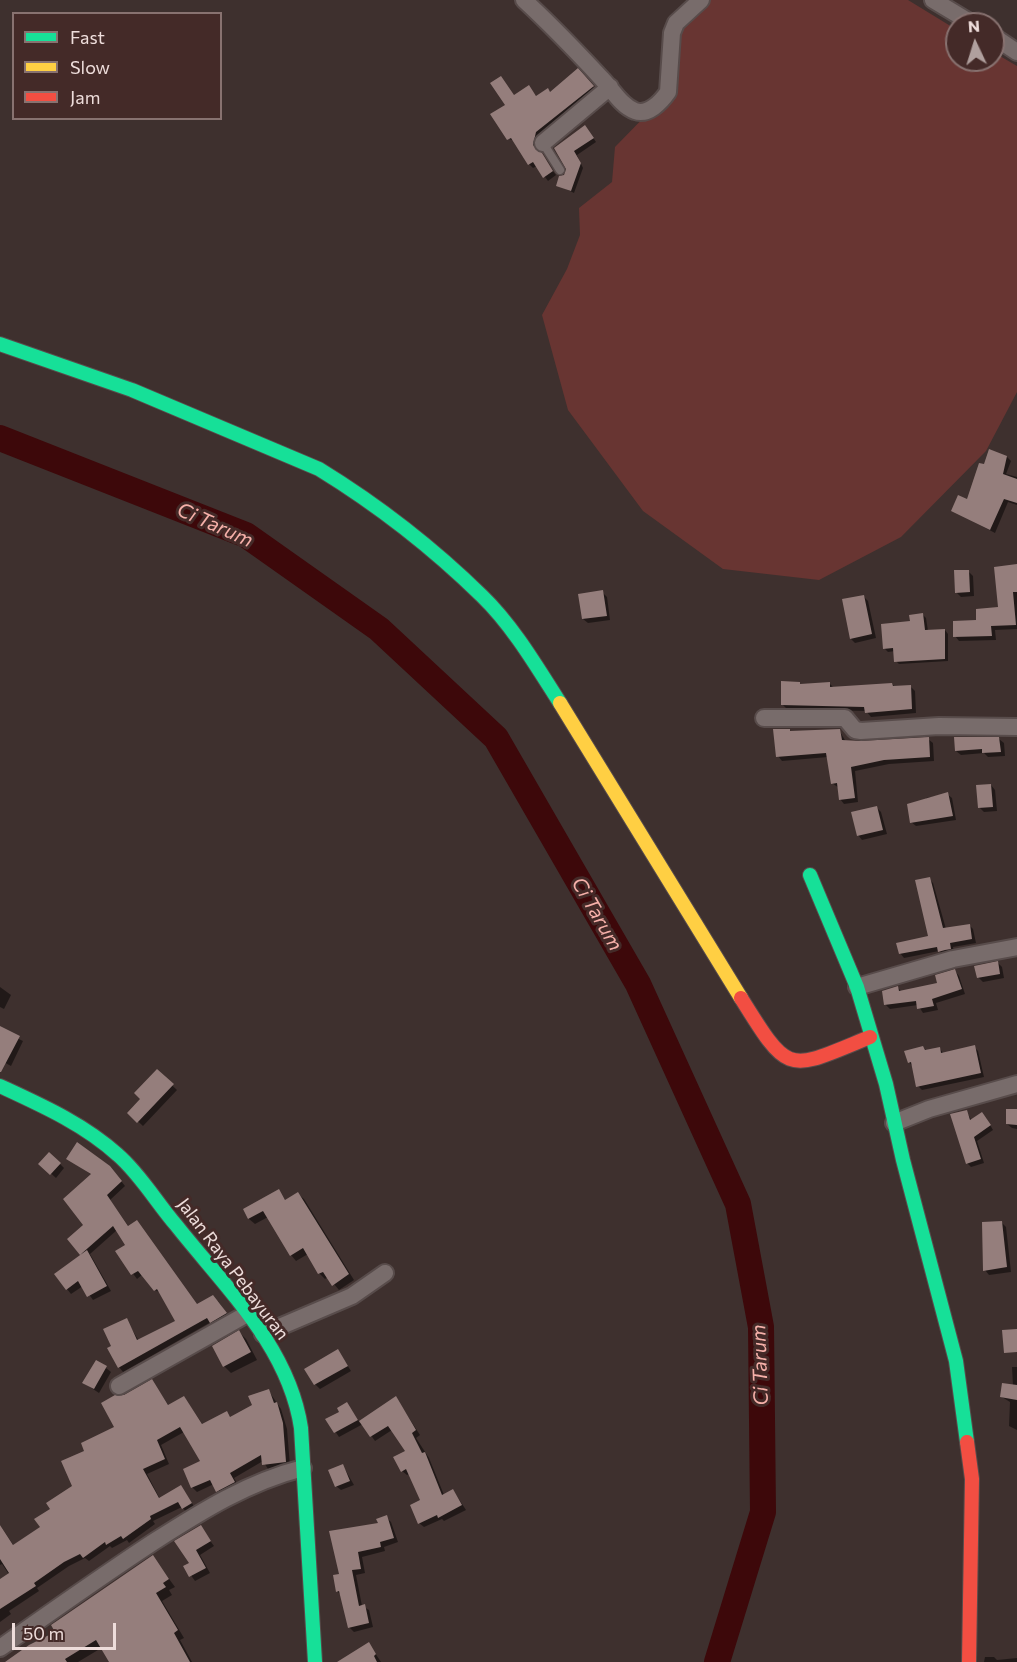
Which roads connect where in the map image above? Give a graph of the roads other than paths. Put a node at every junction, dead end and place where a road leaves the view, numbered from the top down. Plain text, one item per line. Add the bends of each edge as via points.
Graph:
1 (524, 0) edge
2 (701, 0) edge
3 (933, 0) edge
4 (953, 12) edge
5 (610, 87) junction
6 (543, 143) joint
7 (560, 170) dead end
8 (0, 344) edge
9 (764, 718) dead end
10 (1017, 728) edge
11 (810, 875) dead end
12 (1017, 947) edge
13 (857, 987) junction
14 (870, 1037) junction
15 (1017, 1084) edge
16 (0, 1086) edge
17 (894, 1123) junction
18 (385, 1273) dead end
19 (247, 1314) junction
20 (263, 1334) junction
21 (118, 1386) dead end
22 (303, 1468) junction
23 (0, 1648) edge
24 (315, 1662) edge
25 (969, 1662) edge

1 - 5 street
2 - 5 street via 676,23 672,33 671,76 663,100 647,111 635,112
3 - 4 street
5 - 6 street
6 - 7 lane
8 - 14 street via 132,390 319,469 418,542 482,596 539,670 766,1040 782,1056 797,1062
9 - 10 street via 845,718 855,730
11 - 13 street
12 - 13 street via 953,959
13 - 14 street
14 - 17 street via 886,1083
15 - 17 street
16 - 19 street, Jalan Raya Pebayuran via 59,1114 101,1139 120,1156
17 - 25 street via 961,1389 972,1496
18 - 20 street via 352,1296
19 - 20 street, Jalan Raya Pebayuran
19 - 21 street
20 - 22 street, Jalan Raya Pebayuran via 284,1368 297,1401
22 - 23 street via 262,1480 223,1499 109,1571
22 - 24 street, Jalan Raya Pebayuran

